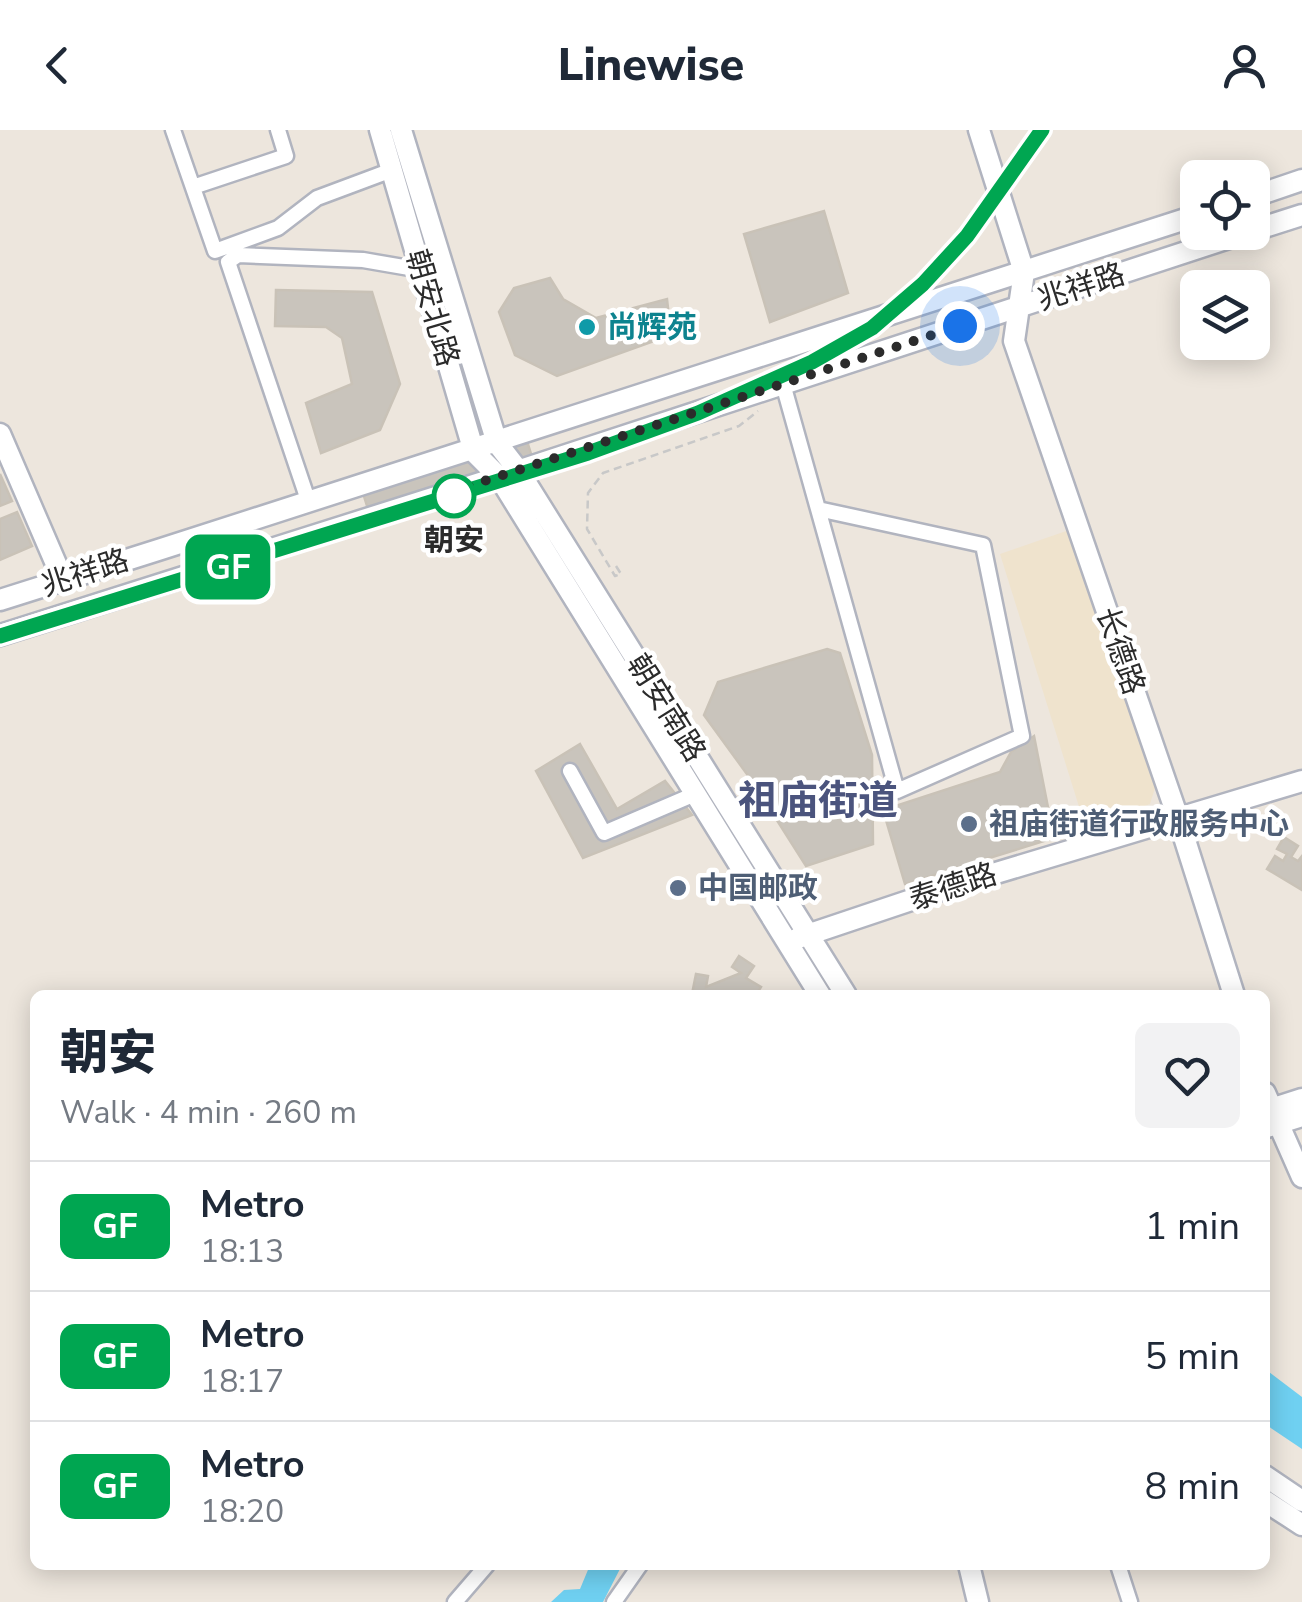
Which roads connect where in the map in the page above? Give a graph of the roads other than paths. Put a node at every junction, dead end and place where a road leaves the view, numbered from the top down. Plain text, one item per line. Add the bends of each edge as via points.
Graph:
1 (173, 130) edge
2 (278, 130) edge
3 (380, 130) edge
4 (401, 130) edge
5 (979, 130) edge
6 (392, 170) junction
7 (1302, 180) edge
8 (192, 187) junction
9 (1270, 190) edge
10 (1302, 215) edge
11 (1180, 220) edge
12 (1270, 225) edge
13 (1194, 250) edge
14 (421, 270) junction
15 (1024, 272) junction
16 (1021, 306) junction
17 (783, 384) junction
18 (0, 434) edge
19 (496, 444) junction
20 (474, 452) junction
21 (508, 473) junction
22 (309, 502) junction
23 (818, 509) junction
24 (63, 580) junction
25 (0, 600) edge
26 (0, 635) edge
27 (570, 771) dead end
28 (1302, 771) edge
29 (1302, 780) edge
30 (695, 794) junction
31 (1178, 818) junction
32 (797, 938) junction
33 (818, 990) edge
34 (842, 990) edge
35 (1232, 990) edge
36 (1302, 1099) edge
37 (1270, 1113) edge
38 (1270, 1113) edge
39 (1270, 1115) edge
40 (1302, 1116) edge
41 (1302, 1177) edge
42 (1270, 1479) edge
43 (1302, 1501) edge
44 (1270, 1504) edge
45 (1302, 1526) edge
46 (483, 1570) edge
47 (636, 1570) edge
48 (970, 1570) edge
49 (1120, 1570) edge
50 (455, 1602) edge
51 (614, 1602) edge
52 (978, 1602) edge
53 (1130, 1602) edge

1 - 8 street
2 - 8 street via 286,156
3 - 6 main road, 朝安北路
4 - 19 main road, 朝安北路
5 - 15 main road
6 - 8 street via 317,198 278,228 215,251
6 - 14 main road, 朝安北路
7 - 9 main road
10 - 12 main road, 兆祥路
11 - 15 main road, 兆祥路
13 - 16 main road, 兆祥路
14 - 20 main road, 朝安北路
14 - 22 street via 363,260 238,255 228,262
15 - 16 main road, 长德路
15 - 19 main road, 兆祥路
16 - 17 main road, 兆祥路
16 - 31 main road, 长德路 via 1014,342
17 - 21 main road, 兆祥路
17 - 23 street
18 - 24 main road
19 - 20 main road, 兆祥路
19 - 21 main road, 朝安北路
20 - 21 main road, 朝安北路
20 - 22 main road, 兆祥路
21 - 26 main road, 兆祥路
21 - 30 main road, 朝安南路
21 - 32 main road, 朝安南路
22 - 24 main road, 兆祥路
23 - 23 street via 896,791 1022,736 983,545
24 - 25 main road, 兆祥路
27 - 30 street via 604,833
28 - 31 main road, 泰德路
29 - 31 main road, 泰德路
30 - 32 main road, 朝安南路
31 - 32 main road, 泰德路
31 - 35 main road, 长德路
32 - 33 main road, 朝安南路
32 - 34 main road, 朝安南路
36 - 37 main road
38 - 40 main road
39 - 41 main road
42 - 43 main road
44 - 45 main road
46 - 50 street
47 - 51 street
48 - 52 main road
49 - 53 street

